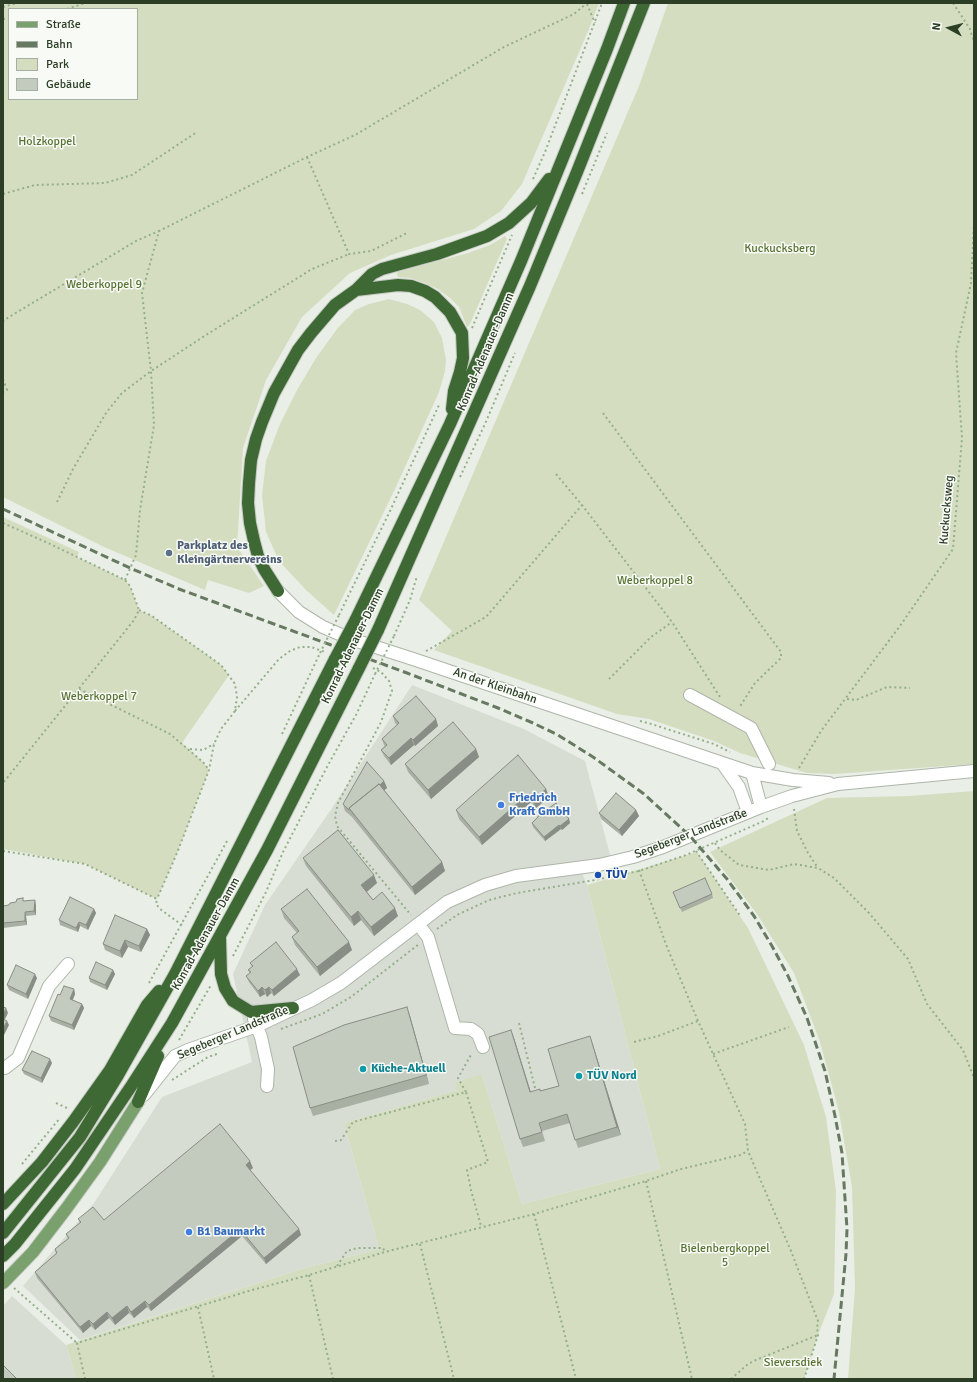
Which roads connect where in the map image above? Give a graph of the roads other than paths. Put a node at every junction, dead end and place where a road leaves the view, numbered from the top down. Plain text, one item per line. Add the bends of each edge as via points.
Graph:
1 (624, 3) edge
2 (644, 3) edge
3 (562, 160) junction
4 (356, 290) junction
5 (450, 424) junction
6 (278, 591) joint
7 (690, 695) dead end
8 (722, 763) junction
9 (769, 764) dead end
10 (974, 771) edge
11 (752, 773) junction
12 (838, 784) junction
13 (761, 807) junction
14 (748, 812) junction
15 (418, 924) junction
16 (220, 937) junction
17 (68, 964) dead end
18 (175, 974) junction
19 (293, 1008) junction
20 (251, 1012) junction
21 (172, 1023) junction
22 (259, 1031) junction
23 (483, 1047) dead end
24 (3, 1068) edge
25 (267, 1086) dead end
26 (138, 1102) junction
27 (3, 1204) edge
28 (3, 1233) edge
29 (3, 1256) edge
30 (8, 1285) edge

1 - 3 highway, Konrad-Adenauer-Damm
2 - 16 highway, Konrad-Adenauer-Damm, bridge via 527,293 364,667
3 - 4 highway via 531,203 509,223 487,236 437,254 382,269 372,274
3 - 5 highway, Konrad-Adenauer-Damm
4 - 5 highway via 411,286 435,297 450,312 462,333 463,358 454,391
4 - 6 highway via 335,304 298,350 274,393 256,439 249,483 250,523 258,556
5 - 18 highway, Konrad-Adenauer-Damm, bridge via 355,621
6 - 8 street, An der Kleinbahn via 299,612 323,627 351,639
7 - 9 street via 751,728
8 - 11 street, An der Kleinbahn
8 - 14 street via 739,787
10 - 12 street, Segeberger Landstraße
11 - 12 street, An der Kleinbahn
11 - 13 street
12 - 13 street, Segeberger Landstraße
13 - 14 street, Segeberger Landstraße
14 - 15 street, Segeberger Landstraße via 633,857 599,865 516,876 485,885 448,902
15 - 19 street, Segeberger Landstraße via 341,983
15 - 23 street via 428,938 455,1028 471,1029 478,1034
16 - 20 highway via 221,974 226,988 234,1001
16 - 21 highway, Konrad-Adenauer-Damm
17 - 24 street via 49,986 18,1058
18 - 27 highway via 147,1005 110,1070 73,1122 42,1162
18 - 28 highway, Konrad-Adenauer-Damm via 80,1137
19 - 20 highway
19 - 22 street, Segeberger Landstraße
20 - 22 street
21 - 26 highway
21 - 29 highway, Konrad-Adenauer-Damm via 75,1169
22 - 25 street via 268,1069
22 - 26 street, Segeberger Landstraße via 188,1050 175,1056
26 - 30 main road via 100,1162

